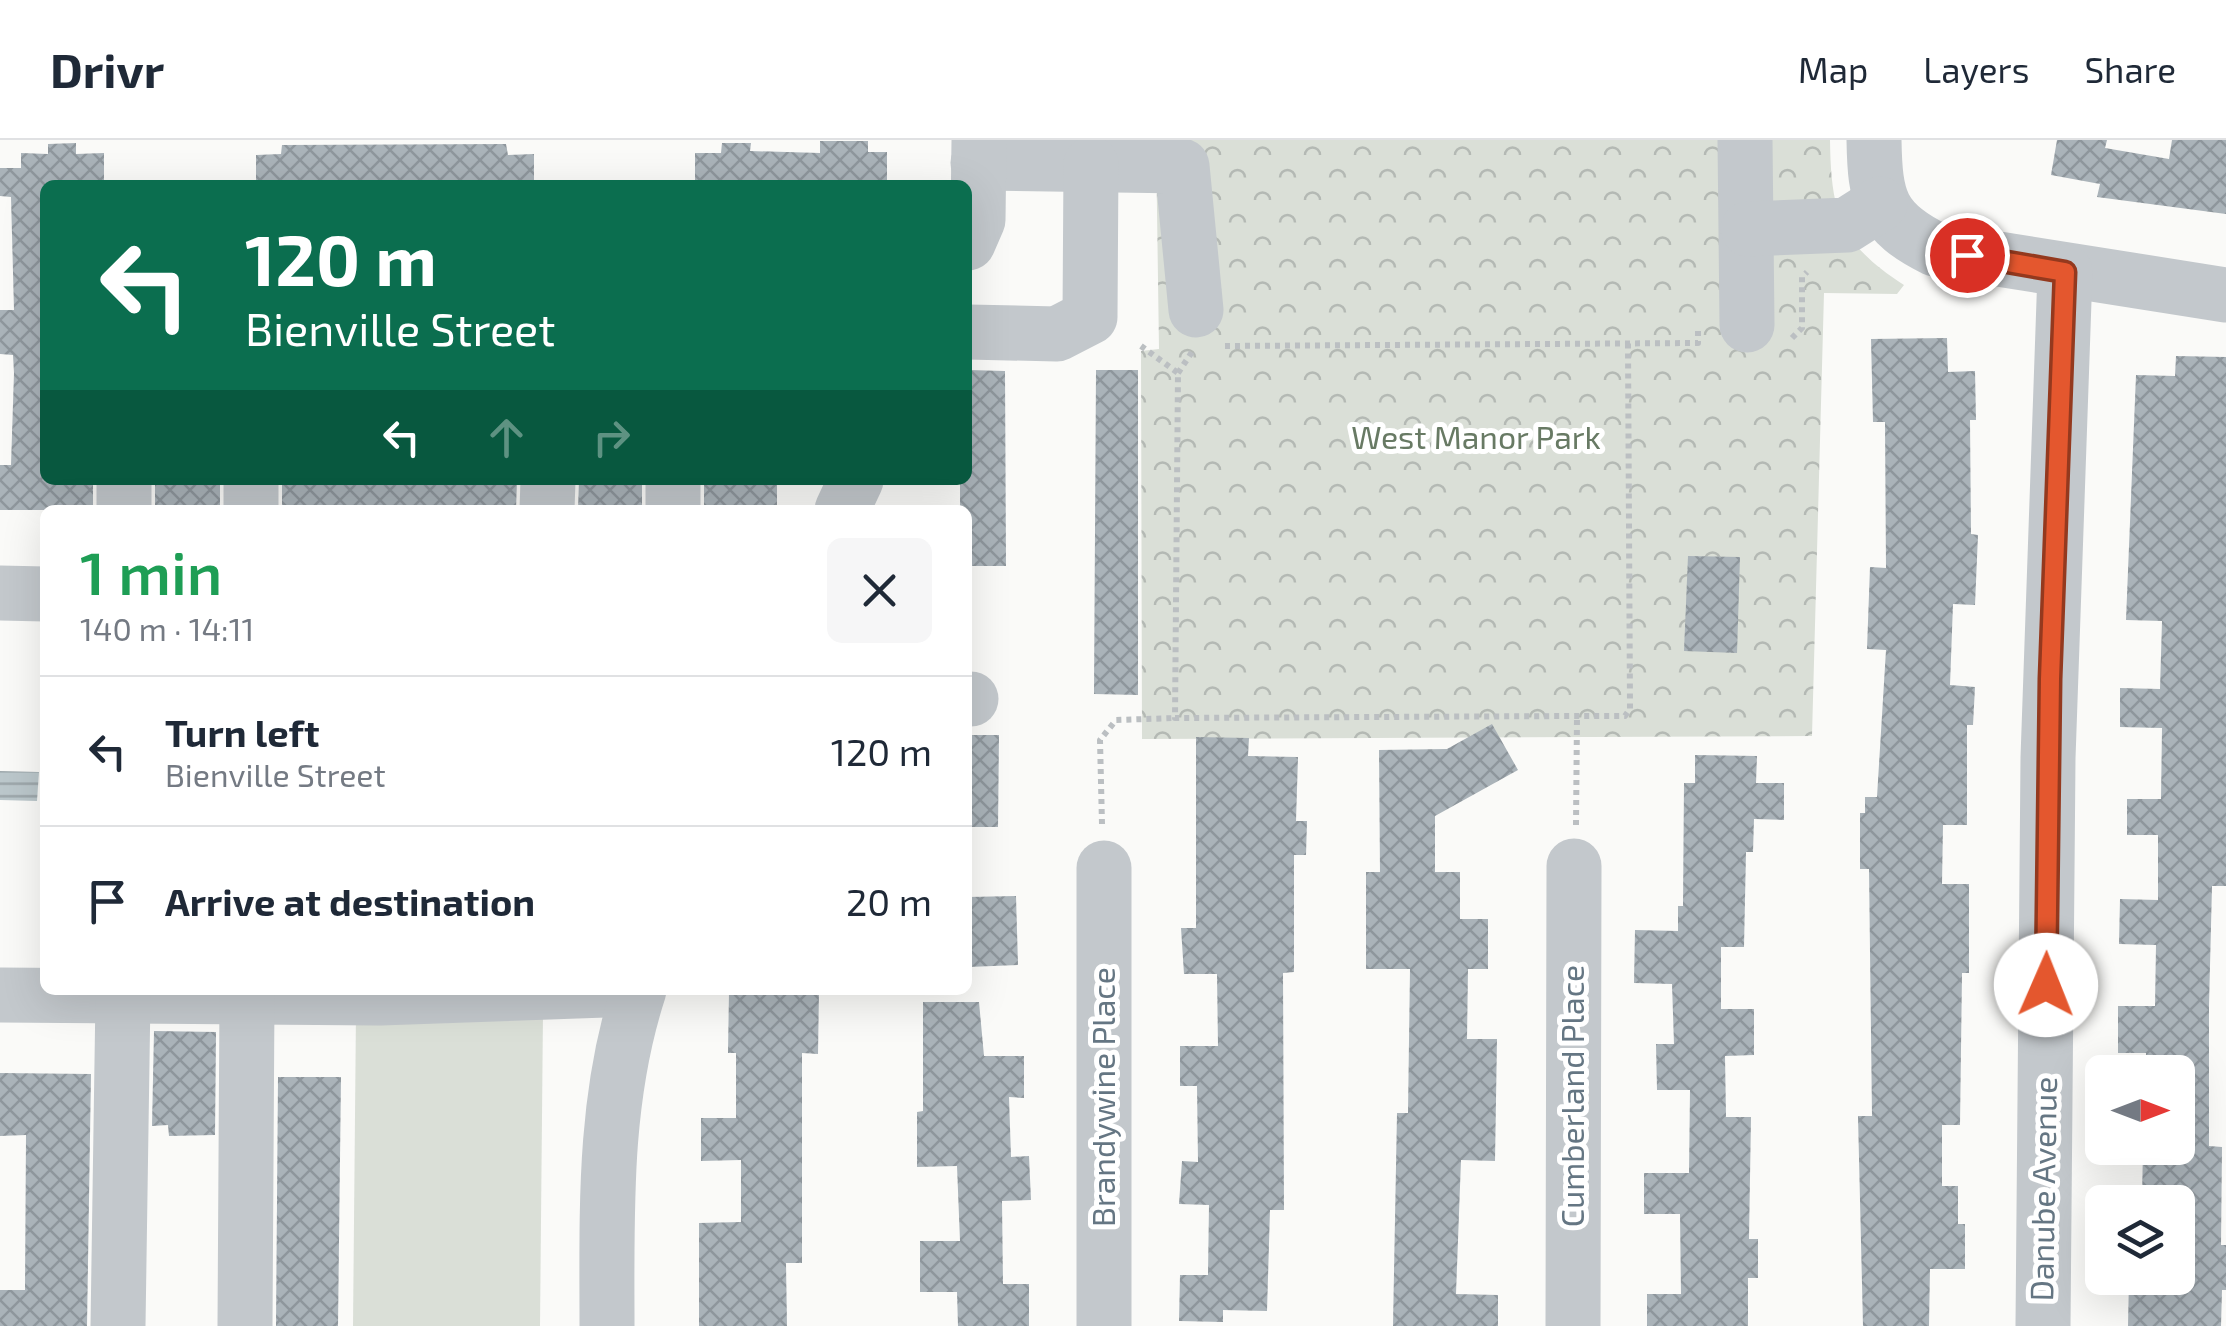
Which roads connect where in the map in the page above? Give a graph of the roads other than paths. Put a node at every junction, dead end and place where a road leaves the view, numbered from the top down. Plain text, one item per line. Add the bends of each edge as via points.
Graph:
1 (1745, 140) edge
2 (1874, 140) edge
3 (979, 152) edge
4 (1090, 164) junction
5 (1891, 218) junction
6 (1748, 229) junction
7 (973, 232) edge
8 (2065, 272) junction
9 (2226, 295) edge
10 (1195, 328) road end
11 (972, 332) edge
12 (1729, 336) road end
13 (0, 594) edge
14 (40, 594) edge
15 (1574, 866) road end
16 (1104, 868) road end
17 (0, 995) edge
18 (314, 995) edge
19 (637, 995) edge
20 (123, 996) junction
21 (247, 996) junction
22 (118, 1326) edge
23 (245, 1326) edge
24 (607, 1326) edge
25 (1104, 1326) edge
26 (1573, 1326) edge
27 (2043, 1326) edge

1 - 6 street
2 - 5 street
3 - 4 street
3 - 7 street
4 - 10 street via 1182,166
4 - 11 street via 1090,317 1057,334
5 - 6 street
5 - 8 street via 1935,249
6 - 12 street
8 - 9 street
8 - 27 street, Danube Avenue via 2048,758
13 - 14 street
15 - 26 street, Cumberland Place
16 - 25 street, Brandywine Place
17 - 20 street
18 - 21 street
19 - 24 street via 622,1041 610,1136
20 - 21 street
20 - 22 street
21 - 23 street

